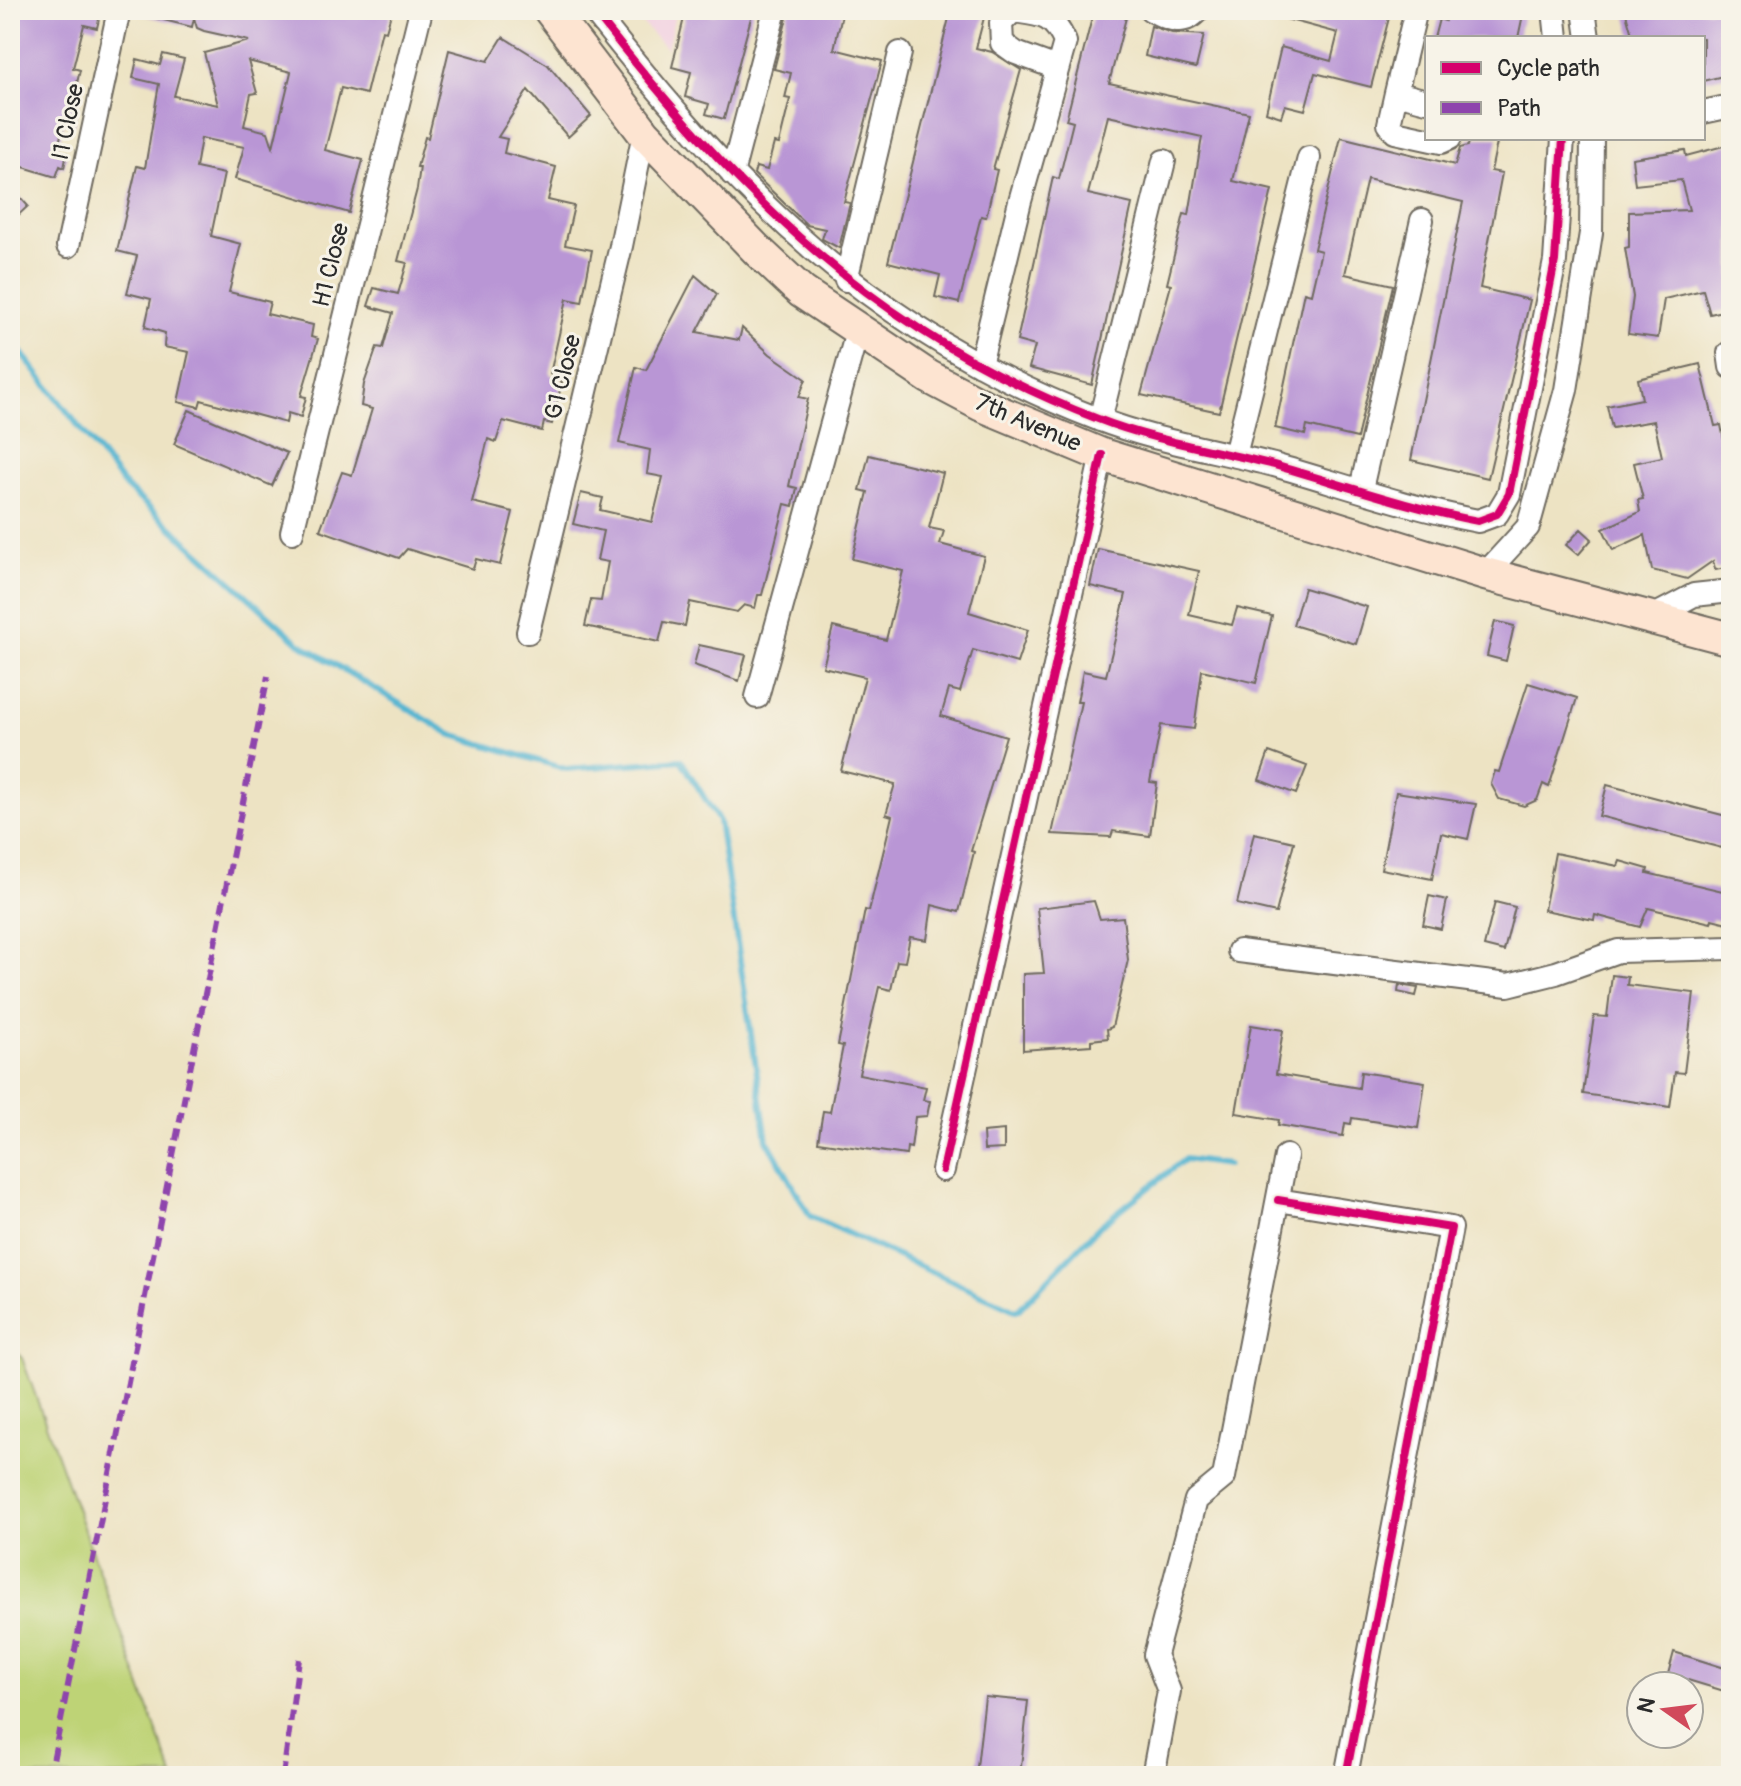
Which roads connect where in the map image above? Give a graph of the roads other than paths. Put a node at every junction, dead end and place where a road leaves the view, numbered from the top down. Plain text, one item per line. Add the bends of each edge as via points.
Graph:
1 (119, 10) edge
2 (421, 10) edge
3 (550, 10) edge
4 (593, 10) edge
5 (775, 10) edge
6 (1151, 10) edge
7 (1198, 10) edge
8 (1416, 10) edge
9 (1554, 10) edge
10 (1584, 10) edge
11 (1557, 36) edge
12 (1588, 36) edge
13 (900, 53) dead end
14 (1057, 68) dead end
15 (1396, 93) junction
16 (1425, 100) edge
17 (1731, 106) edge
18 (1705, 112) edge
19 (644, 133) junction
20 (1425, 139) edge
21 (1563, 140) edge
22 (1594, 140) edge
23 (1309, 158) dead end
24 (1164, 161) dead end
25 (732, 174) junction
26 (1422, 220) dead end
27 (68, 246) dead end
28 (846, 280) junction
29 (857, 332) junction
30 (980, 365) junction
31 (1100, 420) junction
32 (1102, 455) junction
33 (1235, 455) junction
34 (1361, 489) junction
35 (292, 532) dead end
36 (1485, 574) junction
37 (1731, 591) edge
38 (1654, 616) junction
39 (528, 632) dead end
40 (1731, 639) edge
41 (757, 697) dead end
42 (1731, 948) edge
43 (1239, 951) dead end
44 (1286, 1156) dead end
45 (943, 1170) dead end
46 (1278, 1200) junction
47 (1153, 1776) edge
48 (1346, 1776) edge

1 - 27 street, I1 Close
2 - 35 street, H1 Close
3 - 19 main road, 7th Avenue
4 - 25 street
5 - 25 street
6 - 7 street via 1172,21 1188,19
8 - 15 street
9 - 11 street
10 - 12 street
13 - 28 street
14 - 30 street
15 - 16 street
15 - 20 street via 1389,124 1395,132
17 - 18 street
19 - 29 main road, 7th Avenue via 780,272
19 - 39 street, G1 Close
21 - 34 street via 1555,261 1509,494 1497,514 1478,521
22 - 36 street via 1591,233 1566,390 1528,527
23 - 33 street
24 - 31 street
25 - 28 street
26 - 34 street
28 - 30 street
29 - 32 main road, 7th Avenue via 982,405
29 - 41 street
30 - 31 street
31 - 33 street
32 - 36 main road, 7th Avenue
32 - 45 street
33 - 34 street
36 - 38 main road, 7th Avenue
37 - 38 street via 1694,595
38 - 40 main road, 7th Avenue
42 - 43 street via 1618,951 1508,985
44 - 46 street
46 - 47 street via 1224,1477 1196,1500 1155,1655 1169,1691
46 - 48 street via 1451,1228

